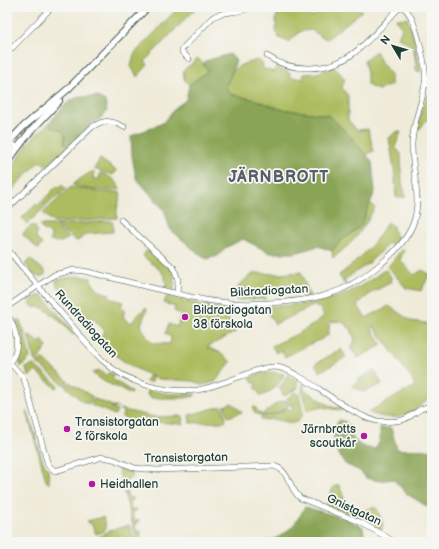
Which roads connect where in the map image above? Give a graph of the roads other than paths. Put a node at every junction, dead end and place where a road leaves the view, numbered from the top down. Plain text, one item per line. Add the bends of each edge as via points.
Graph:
1 (52, 7) edge
2 (148, 7) edge
3 (250, 7) edge
4 (400, 7) edge
5 (404, 7) edge
6 (7, 53) edge
7 (266, 56) dead end
8 (189, 59) dead end
9 (425, 84) junction
10 (432, 85) edge
11 (68, 89) junction
12 (124, 127) dead end
13 (8, 142) edge
14 (17, 147) junction
15 (7, 162) edge
16 (7, 209) edge
17 (121, 220) dead end
18 (7, 249) edge
19 (37, 285) junction
20 (177, 294) junction
21 (7, 307) edge
22 (7, 314) edge
23 (8, 364) edge
24 (432, 408) edge
25 (304, 499) joint
26 (395, 542) edge

1 - 6 street
2 - 11 street
3 - 8 street via 213,17 182,49
4 - 7 street via 364,44 341,61 318,68 302,68 281,65
5 - 9 street, Bildradiogatan via 412,21 421,51 426,72
9 - 10 street
9 - 20 street, Bildradiogatan via 412,143 417,198 414,220 401,244 382,263 358,282 313,299 230,303
11 - 13 street
11 - 14 street
12 - 16 street via 105,121 92,127
13 - 14 street
14 - 15 street
17 - 20 street via 174,268 178,280
18 - 19 street, Rundradiogatan
19 - 20 street, Bildradiogatan via 54,274 79,271
19 - 21 street, Bildradiogatan
19 - 24 street, Rundradiogatan via 104,361 141,384 163,389 198,390 258,370 276,367 294,373 353,411 376,421 395,422 415,414 424,407
22 - 23 street via 15,328 17,343 15,355
23 - 25 street, Transistorgatan via 22,376 48,465 56,471 102,457 113,458 135,468 156,470 274,466 283,471 294,491
25 - 26 street, Gnistgatan via 360,522

